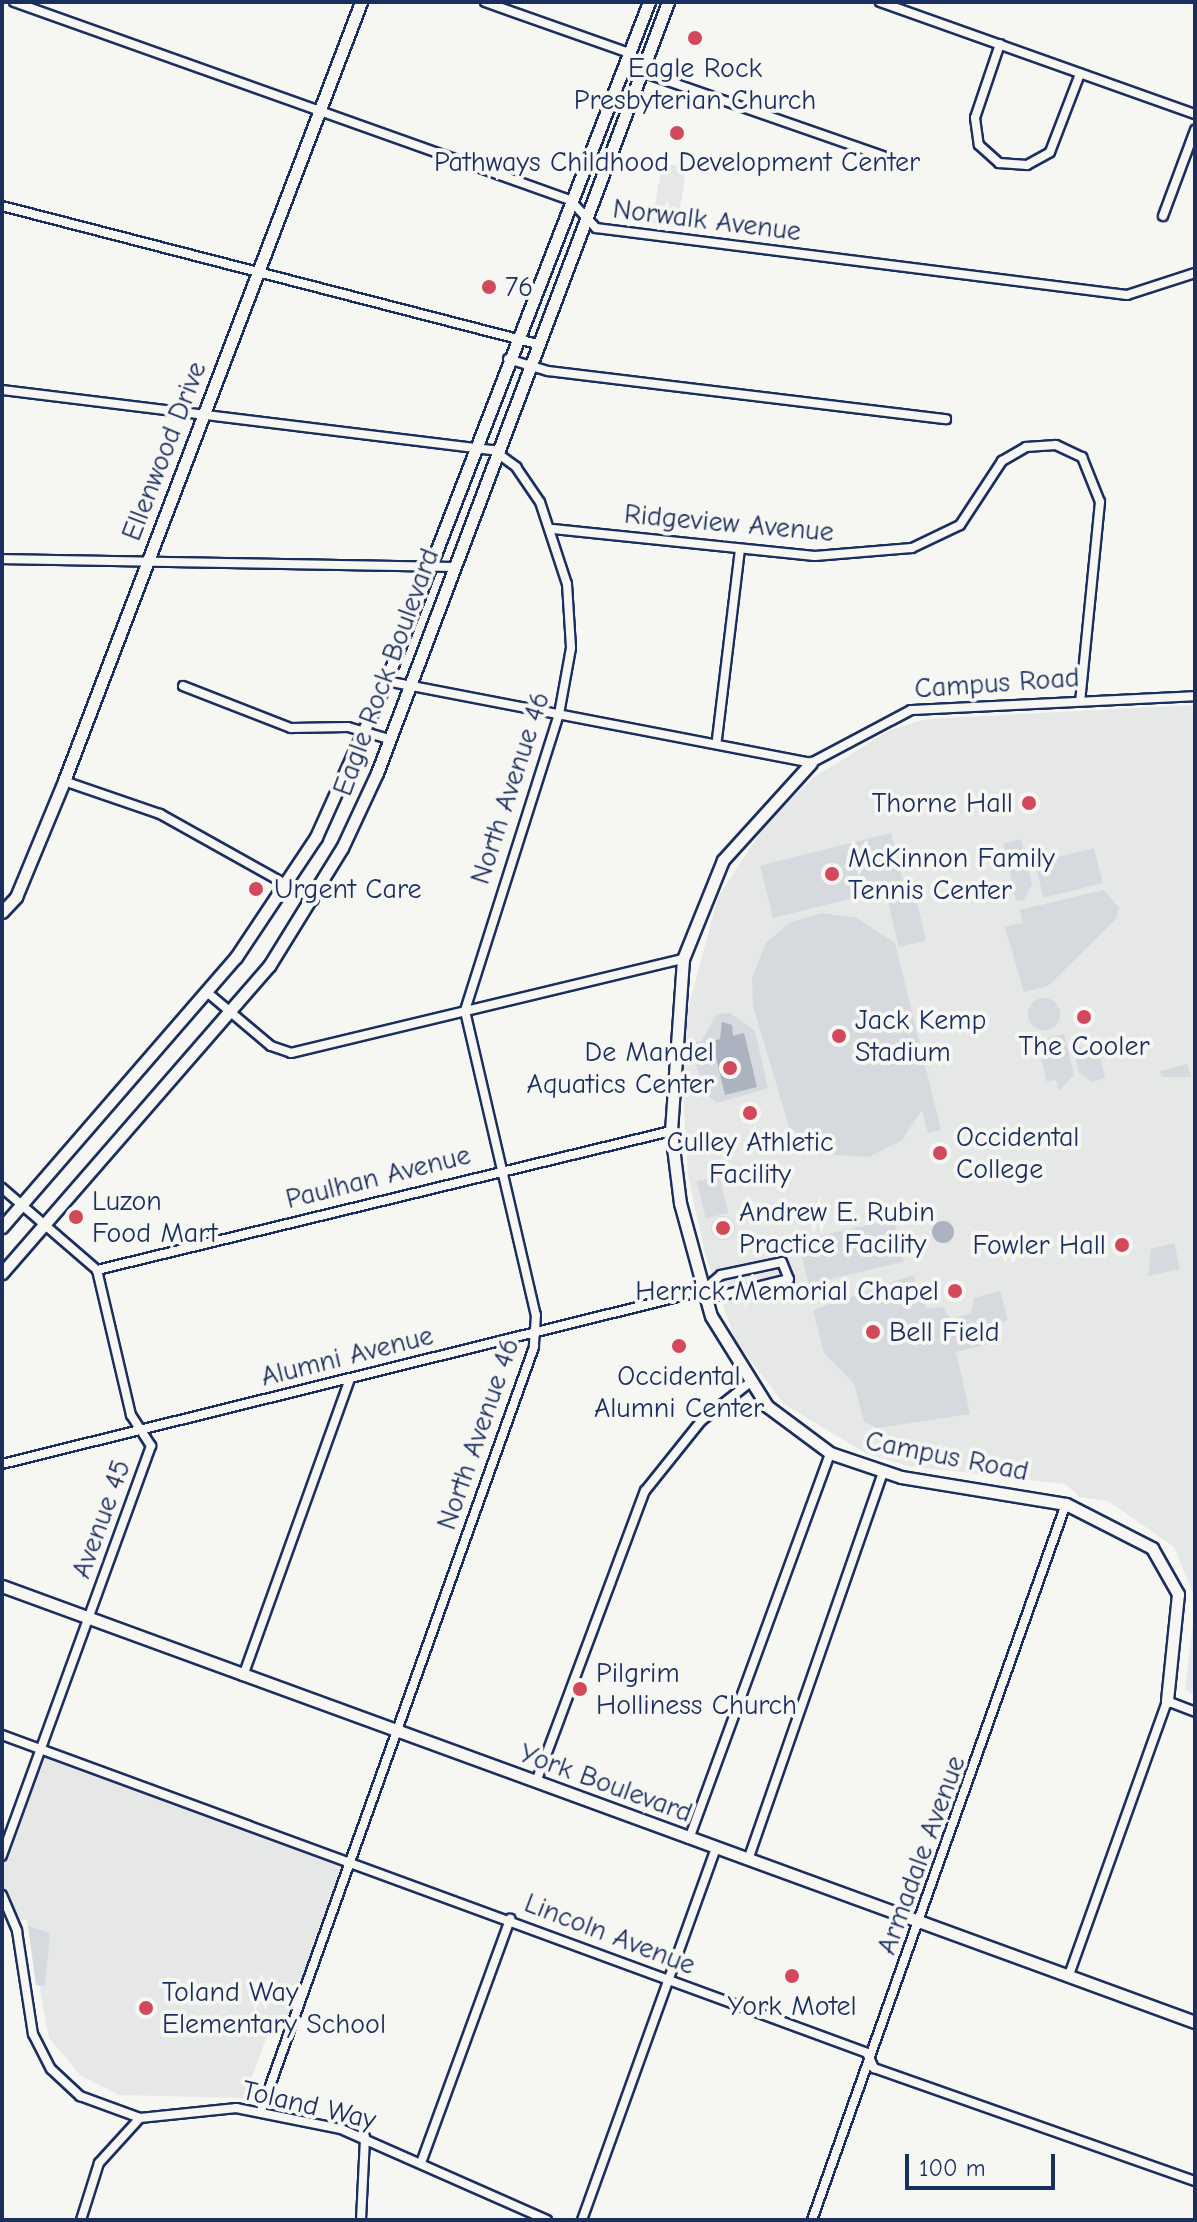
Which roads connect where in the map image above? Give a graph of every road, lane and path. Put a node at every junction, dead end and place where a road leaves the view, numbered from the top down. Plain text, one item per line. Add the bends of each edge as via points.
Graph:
1 (14, 2) edge
2 (361, 2) edge
3 (485, 2) edge
4 (649, 2) edge
5 (668, 2) edge
6 (880, 2) edge
7 (1000, 44) junction
8 (629, 53) junction
9 (642, 72) junction
10 (1080, 74) junction
11 (320, 110) junction
12 (1195, 114) edge
13 (1195, 130) edge
14 (883, 156) dead end
15 (570, 200) junction
16 (2, 206) edge
17 (1163, 216) dead end
18 (586, 218) junction
19 (259, 271) junction
20 (1195, 273) edge
21 (515, 337) junction
22 (537, 344) junction
23 (507, 359) junction
24 (527, 366) junction
25 (2, 390) edge
26 (204, 415) junction
27 (946, 419) dead end
28 (475, 447) junction
29 (493, 450) junction
30 (553, 529) junction
31 (740, 549) junction
32 (2, 559) edge
33 (149, 560) junction
34 (431, 561) junction
35 (450, 567) junction
36 (386, 681) junction
37 (183, 686) dead end
38 (408, 688) junction
39 (1195, 696) edge
40 (1080, 701) junction
41 (559, 714) junction
42 (364, 731) junction
43 (389, 739) junction
44 (717, 739) junction
45 (811, 763) junction
46 (64, 781) junction
47 (288, 885) junction
48 (314, 900) junction
49 (2, 912) edge
50 (683, 959) junction
51 (208, 993) junction
52 (230, 1011) junction
53 (465, 1011) junction
54 (671, 1131) junction
55 (499, 1169) junction
56 (2, 1188) edge
57 (22, 1205) junction
58 (44, 1225) junction
59 (2, 1227) edge
60 (97, 1270) junction
61 (2, 1273) edge
62 (702, 1291) junction
63 (537, 1330) junction
64 (350, 1379) junction
65 (748, 1384) junction
66 (144, 1430) junction
67 (830, 1453) junction
68 (2, 1464) edge
69 (883, 1472) junction
70 (1066, 1504) junction
71 (2, 1586) edge
72 (89, 1619) junction
73 (243, 1676) junction
74 (1167, 1701) junction
75 (1195, 1712) edge
76 (396, 1731) junction
77 (2, 1735) edge
78 (41, 1749) junction
79 (536, 1782) junction
80 (689, 1839) junction
81 (716, 1848) junction
82 (2, 1856) edge
83 (748, 1860) junction
84 (348, 1861) junction
85 (2, 1895) edge
86 (510, 1919) junction
87 (920, 1922) junction
88 (1069, 1975) junction
89 (669, 1981) junction
90 (1195, 2022) edge
91 (871, 2060) junction
92 (261, 2111) junction
93 (140, 2118) junction
94 (365, 2137) junction
95 (422, 2160) junction
96 (1195, 2181) edge
97 (81, 2220) edge
98 (361, 2220) edge
99 (547, 2220) edge
100 (582, 2220) edge
101 (812, 2220) edge

1 - 11 street, Norwalk Avenue
2 - 11 main road, Ellenwood Drive
3 - 8 street
4 - 8 main road, Eagle Rock Boulevard
5 - 9 main road, Eagle Rock Boulevard
6 - 7 street
7 - 10 street
7 - 10 street via 975,118 979,145 999,163 1027,165 1050,152
8 - 9 street
8 - 15 main road, Eagle Rock Boulevard
9 - 14 street
9 - 18 main road, Eagle Rock Boulevard
10 - 12 street
11 - 15 street, Norwalk Avenue
11 - 19 main road, Ellenwood Drive
13 - 17 street
15 - 18 street, Norwalk Avenue
15 - 21 main road, Eagle Rock Boulevard
16 - 19 street
18 - 20 street, Norwalk Avenue via 596,228 1127,295
18 - 22 main road, Eagle Rock Boulevard
19 - 21 street
19 - 26 main road, Ellenwood Drive
21 - 22 street
21 - 23 main road, Eagle Rock Boulevard
22 - 24 main road, Eagle Rock Boulevard
23 - 24 street
23 - 28 main road, Eagle Rock Boulevard
24 - 27 street
24 - 29 main road, Eagle Rock Boulevard
25 - 26 street
26 - 28 street
26 - 33 main road, Ellenwood Drive
28 - 29 street
28 - 34 main road, Eagle Rock Boulevard
29 - 30 street, North Avenue 46 via 525,478
29 - 35 main road, Eagle Rock Boulevard
30 - 31 street, Ridgeview Avenue
30 - 41 street, North Avenue 46 via 572,619
31 - 40 street, Ridgeview Avenue via 841,556 931,543 960,525 1013,453 1041,444 1071,450 1089,466 1100,502
31 - 44 street
32 - 33 street
33 - 34 street
33 - 46 main road, Ellenwood Drive
34 - 35 street
34 - 36 main road, Eagle Rock Boulevard
35 - 38 main road, Eagle Rock Boulevard
36 - 38 street
36 - 42 main road, Eagle Rock Boulevard
37 - 42 street via 291,728
38 - 41 street
38 - 43 main road, Eagle Rock Boulevard
39 - 40 street, Campus Road
40 - 45 street, Campus Road via 911,710
41 - 44 street
41 - 53 street, North Avenue 46
42 - 43 street
42 - 47 main road, Eagle Rock Boulevard
43 - 48 main road, Eagle Rock Boulevard
44 - 45 street
45 - 50 main road, Campus Road via 723,860
46 - 47 street via 160,814
46 - 49 main road, Ellenwood Drive via 16,897
47 - 48 street
47 - 51 main road, Eagle Rock Boulevard
48 - 52 main road, Eagle Rock Boulevard
50 - 53 street
50 - 54 main road, Campus Road
51 - 52 street
51 - 57 main road, Eagle Rock Boulevard
52 - 53 street via 291,1053
52 - 58 main road, Eagle Rock Boulevard
53 - 55 street, North Avenue 46
54 - 55 street, Paulhan Avenue
54 - 62 main road, Campus Road
55 - 60 street, Paulhan Avenue
55 - 63 street, North Avenue 46
56 - 57 street
57 - 58 street
57 - 59 main road, Eagle Rock Boulevard
58 - 60 street
58 - 61 main road, Eagle Rock Boulevard
60 - 66 street, Avenue 45 via 131,1415
62 - 62 street, Alumni Avenue via 719,1296 789,1279 790,1269 782,1262 721,1275
62 - 63 street, Alumni Avenue
62 - 65 main road, Campus Road
63 - 64 street, Alumni Avenue
63 - 76 street, North Avenue 46
64 - 66 street, Alumni Avenue
64 - 73 street
65 - 67 main road, Campus Road via 783,1421
65 - 79 street via 685,1438 645,1491
66 - 68 street, Alumni Avenue
66 - 72 street, Avenue 45 via 151,1446
67 - 69 main road, Campus Road
67 - 80 street
69 - 70 main road, Campus Road
69 - 83 street
70 - 74 main road, Campus Road via 1152,1548 1175,1579
70 - 87 street, Armadale Avenue
71 - 72 main road, York Boulevard
72 - 73 main road, York Boulevard
72 - 78 street, Avenue 45
73 - 76 main road, York Boulevard
74 - 75 street
74 - 88 street, Campus Road
76 - 79 main road, York Boulevard
76 - 84 street, North Avenue 46
77 - 78 street, Lincoln Avenue
78 - 82 street, Avenue 45
78 - 84 street, Lincoln Avenue
79 - 80 main road, York Boulevard
80 - 81 main road, York Boulevard
81 - 83 main road, York Boulevard
81 - 89 street
83 - 87 main road, York Boulevard
84 - 86 street, Lincoln Avenue
84 - 92 street, North Avenue 46
85 - 93 street, Toland Way via 17,1931 33,2034 51,2069 97,2106
86 - 89 street, Lincoln Avenue
86 - 95 street
87 - 88 main road, York Boulevard
87 - 91 street, Armadale Avenue
88 - 90 main road, York Boulevard
89 - 91 street, Lincoln Avenue
89 - 100 street
91 - 96 street, Lincoln Avenue via 874,2068
91 - 101 street, Armadale Avenue
92 - 93 street, Toland Way via 206,2107
92 - 94 street, Toland Way
93 - 97 street via 99,2163
94 - 95 street, Toland Way
94 - 98 street
95 - 99 street, Toland Way

